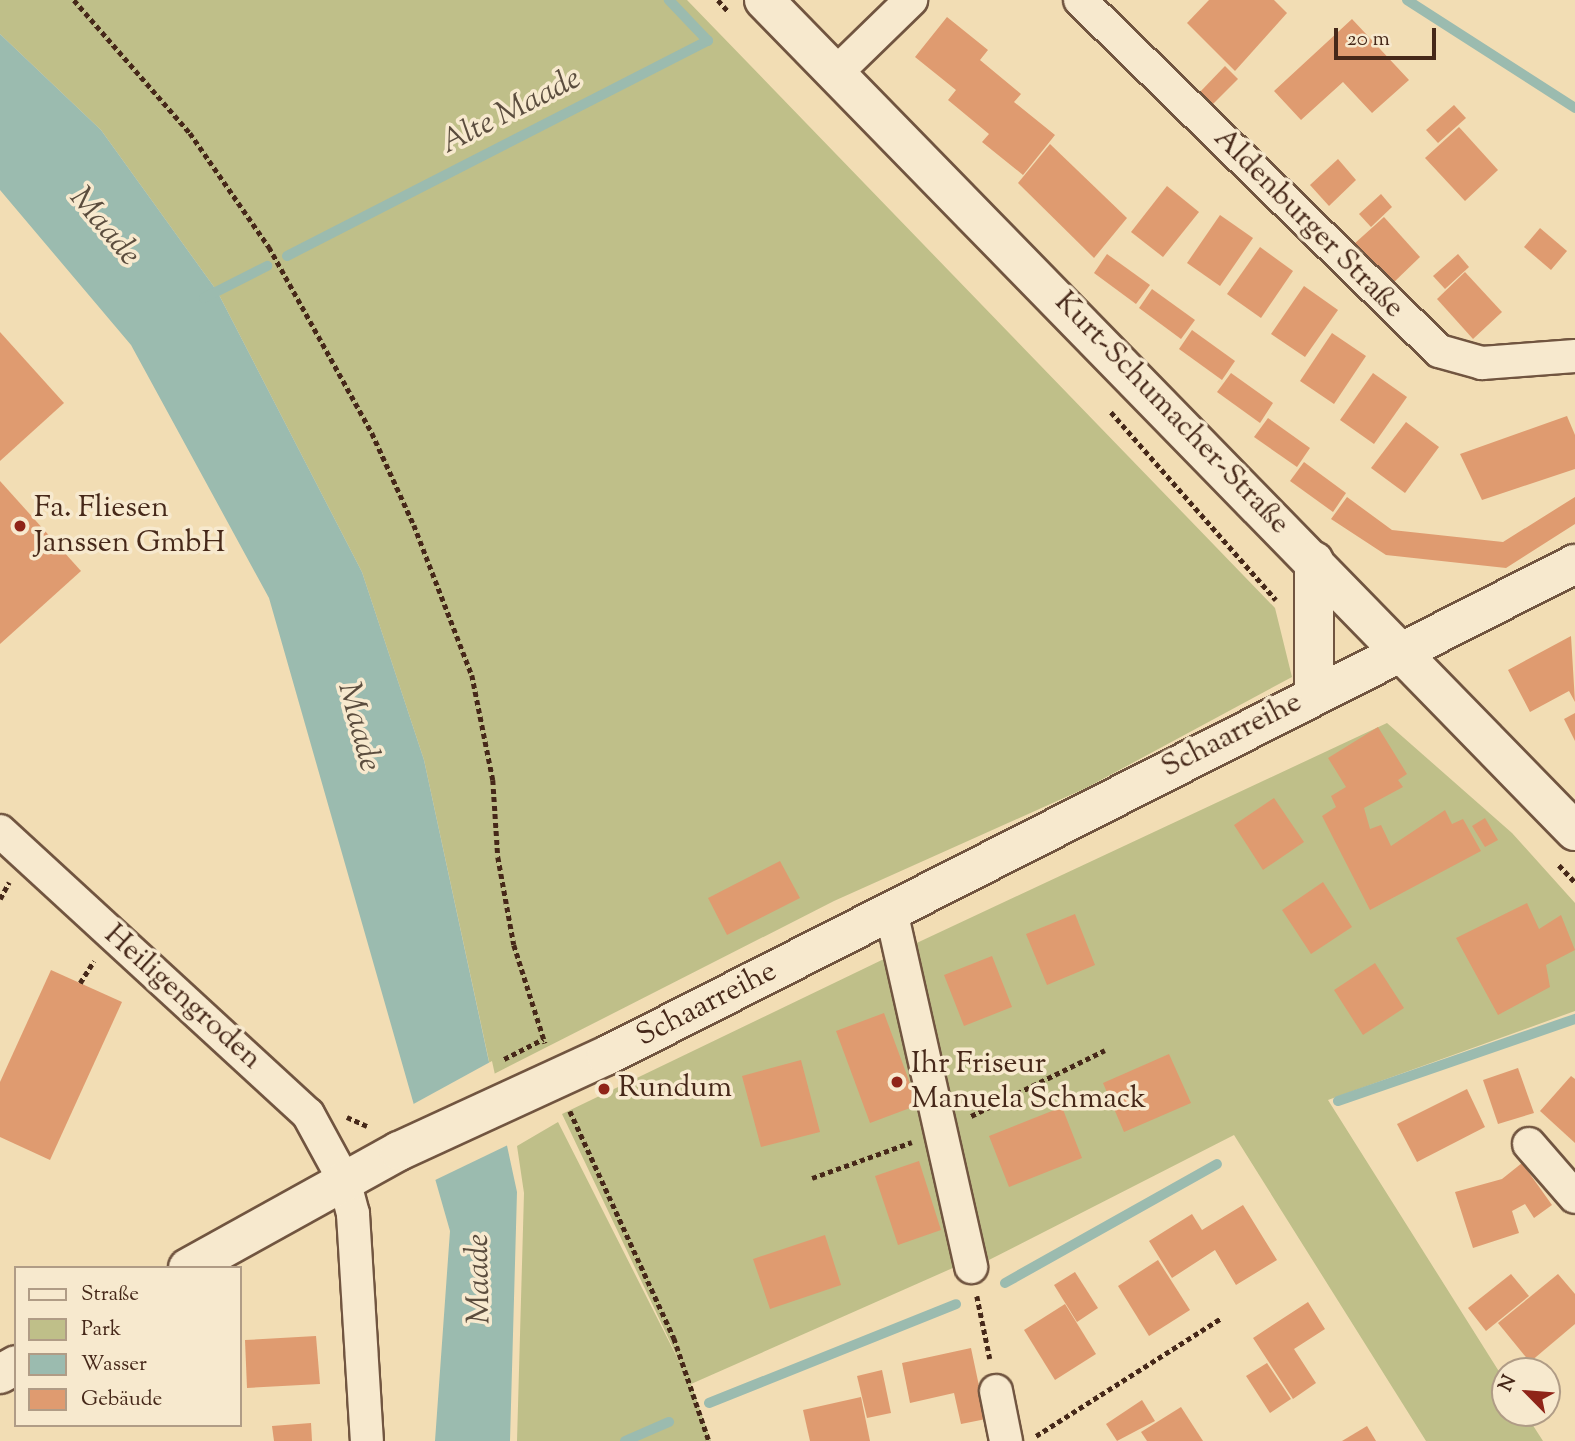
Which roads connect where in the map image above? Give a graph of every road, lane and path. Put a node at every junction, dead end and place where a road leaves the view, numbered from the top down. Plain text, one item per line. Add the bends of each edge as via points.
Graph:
1 (74, 0) edge
2 (765, 0) edge
3 (911, 0) edge
4 (1080, 0) edge
5 (836, 73) junction
6 (1575, 356) edge
7 (1314, 561) junction
8 (1575, 564) edge
9 (1398, 649) junction
10 (1314, 694) junction
11 (0, 831) edge
12 (1575, 831) edge
13 (891, 911) junction
14 (543, 1038) junction
15 (490, 1067) dead end
16 (558, 1077) junction
17 (1529, 1144) dead end
18 (344, 1180) junction
19 (1575, 1197) edge
20 (192, 1266) edge
21 (971, 1266) joint
22 (1221, 1318) dead end
23 (996, 1391) joint
24 (367, 1441) edge
25 (709, 1441) edge
26 (1006, 1441) edge
27 (1029, 1441) edge

1 - 14 path via 190,133 269,247 372,433 414,525 472,675 494,780 498,857 512,932
2 - 5 main road, Kurt-Schumacher-Straße
3 - 5 street
4 - 6 street, Aldenburger Straße via 1440,351 1482,363
5 - 7 main road, Kurt-Schumacher-Straße
7 - 9 main road, Kurt-Schumacher-Straße
7 - 10 main road
8 - 9 main road, Schaarreihe
9 - 10 main road, Schaarreihe
9 - 12 main road, Kurt-Schumacher-Straße
10 - 13 main road, Schaarreihe
11 - 18 street, Heiligengroden via 308,1114
13 - 16 main road, Schaarreihe
13 - 21 street
14 - 15 path
14 - 16 path
16 - 18 main road, Schaarreihe
16 - 25 path via 573,1129 674,1338
17 - 19 street
18 - 20 main road, Schaarreihe
18 - 24 street via 353,1213
21 - 23 path
22 - 27 path
23 - 26 street

